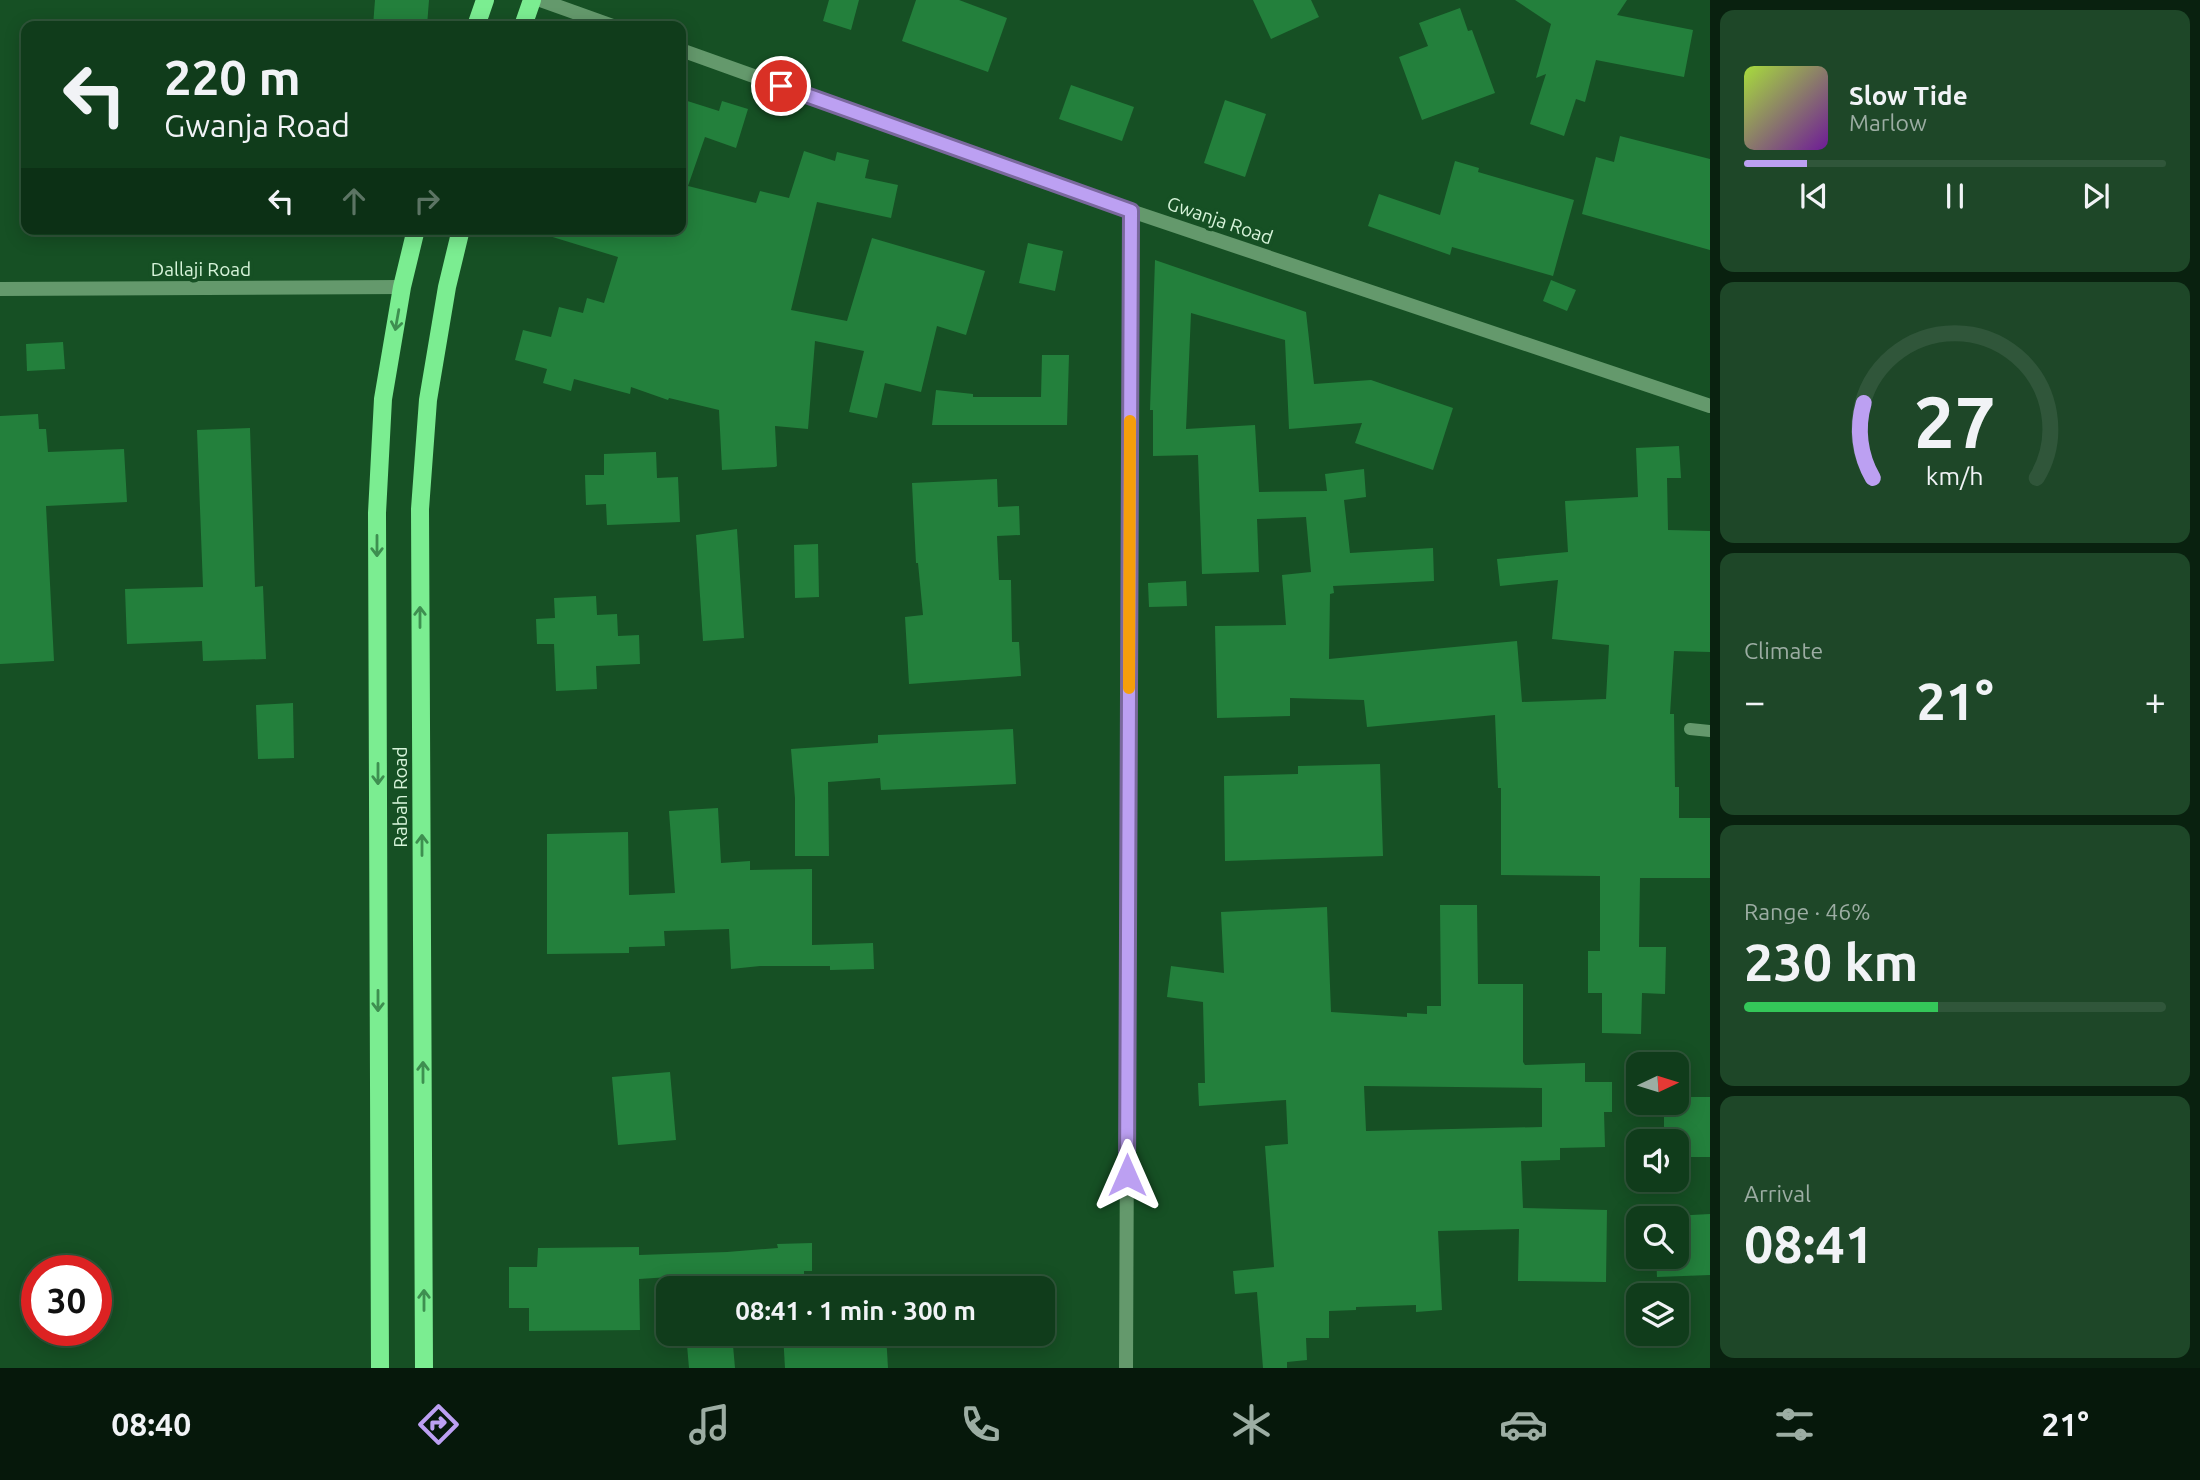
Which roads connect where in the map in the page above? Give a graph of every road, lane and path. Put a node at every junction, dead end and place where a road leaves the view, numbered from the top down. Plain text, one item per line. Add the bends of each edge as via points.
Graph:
1 (485, 0) edge
2 (532, 0) edge
3 (540, 0) edge
4 (478, 21) edge
5 (525, 21) edge
6 (599, 21) edge
7 (686, 52) edge
8 (1131, 211) junction
9 (414, 235) edge
10 (460, 235) edge
11 (402, 287) junction
12 (0, 289) edge
13 (1710, 406) edge
14 (1690, 729) dead end
15 (1710, 731) edge
16 (380, 1368) edge
17 (424, 1368) edge
18 (1126, 1368) edge

1 - 4 main road
2 - 5 main road
3 - 6 street
7 - 8 street, Gwanja Road
8 - 13 street, Gwanja Road
8 - 18 street
9 - 11 main road, Rabah Road
17 -> 10 main road, Rabah Road via 420,509 428,400
11 - 12 street, Dallaji Road
11 -> 16 main road, Rabah Road via 383,400 377,513
14 - 15 lane

